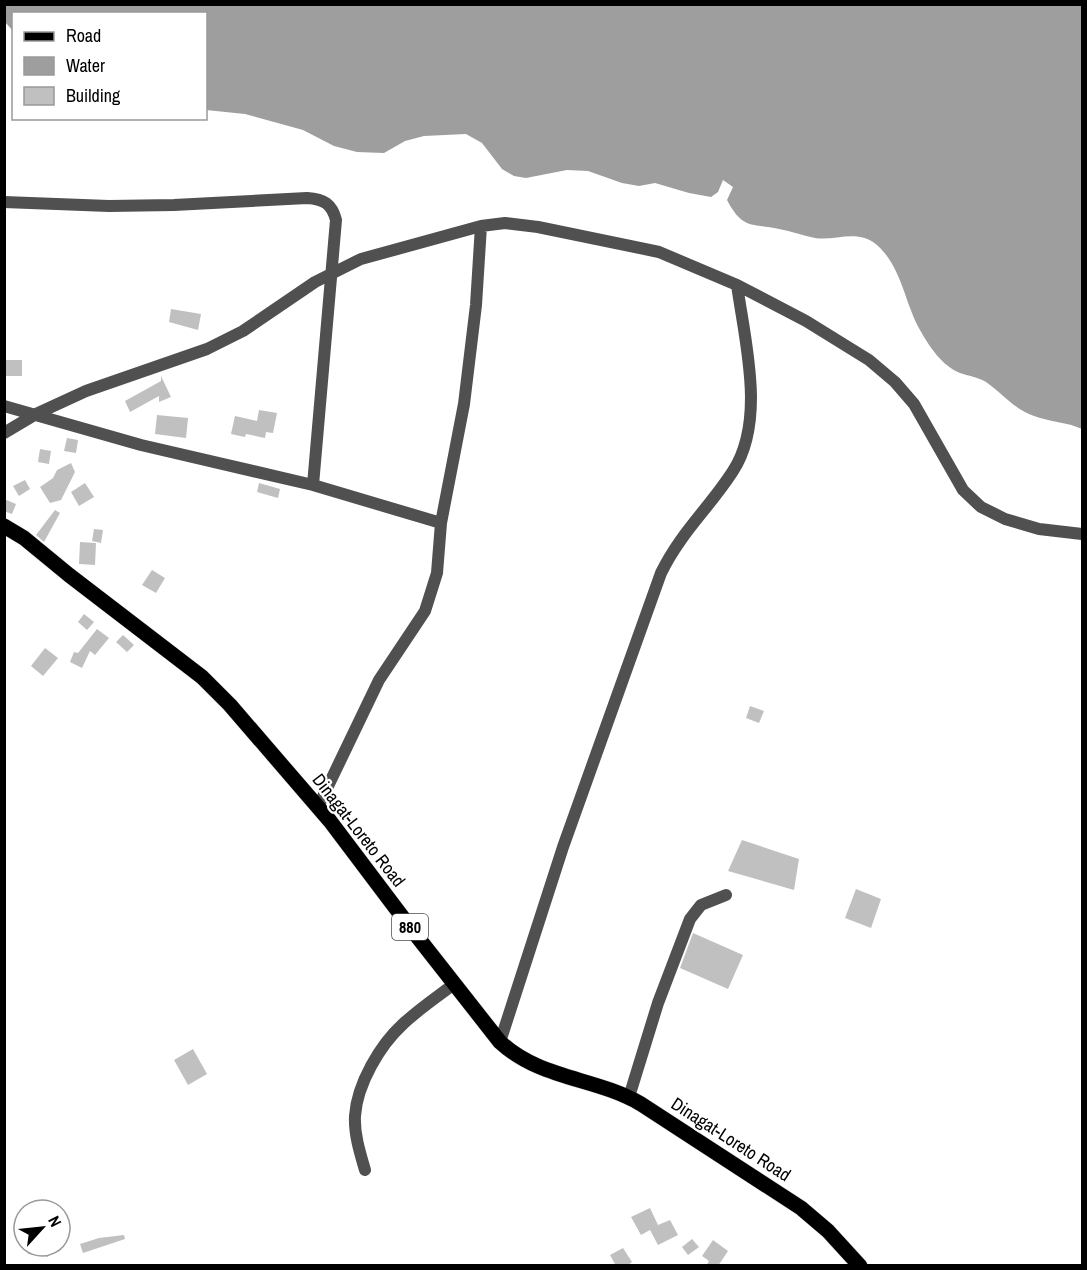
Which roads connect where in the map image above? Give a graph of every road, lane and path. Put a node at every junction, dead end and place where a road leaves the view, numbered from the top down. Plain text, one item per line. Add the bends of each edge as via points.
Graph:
1 (4, 202) edge
2 (481, 226) junction
3 (332, 273) junction
4 (737, 285) junction
5 (4, 406) edge
6 (36, 414) junction
7 (4, 433) edge
8 (313, 485) junction
9 (441, 523) junction
10 (4, 526) edge
11 (1083, 534) edge
12 (318, 807) junction
13 (726, 895) dead end
14 (454, 984) junction
15 (500, 1042) junction
16 (629, 1097) junction
17 (365, 1170) dead end
18 (860, 1266) edge

1 - 3 street via 163,205 320,199 333,210 336,220
2 - 3 street via 361,259
2 - 4 street via 505,223 538,227 659,252
2 - 9 street via 464,404
3 - 6 street via 243,331 207,349 86,391
3 - 8 street
4 - 11 street via 806,321 869,360 894,382 914,404 963,490 981,507 1039,529
4 - 15 street via 751,415 747,441 733,471 685,532 661,573 563,847
5 - 6 street
6 - 7 street
6 - 8 street via 141,445
8 - 9 street
9 - 12 street via 437,573 425,611 379,680
10 - 12 main road, Dinagat-Loreto Road / 880 via 202,677
12 - 14 main road, Dinagat-Loreto Road / 880
13 - 16 street via 701,905 690,919 658,1003
14 - 15 main road, Dinagat-Loreto Road / 880
14 - 17 street via 403,1024 371,1068 355,1118
15 - 16 main road, Dinagat-Loreto Road / 880 via 540,1068
16 - 18 main road, Dinagat-Loreto Road / 880 via 801,1208

